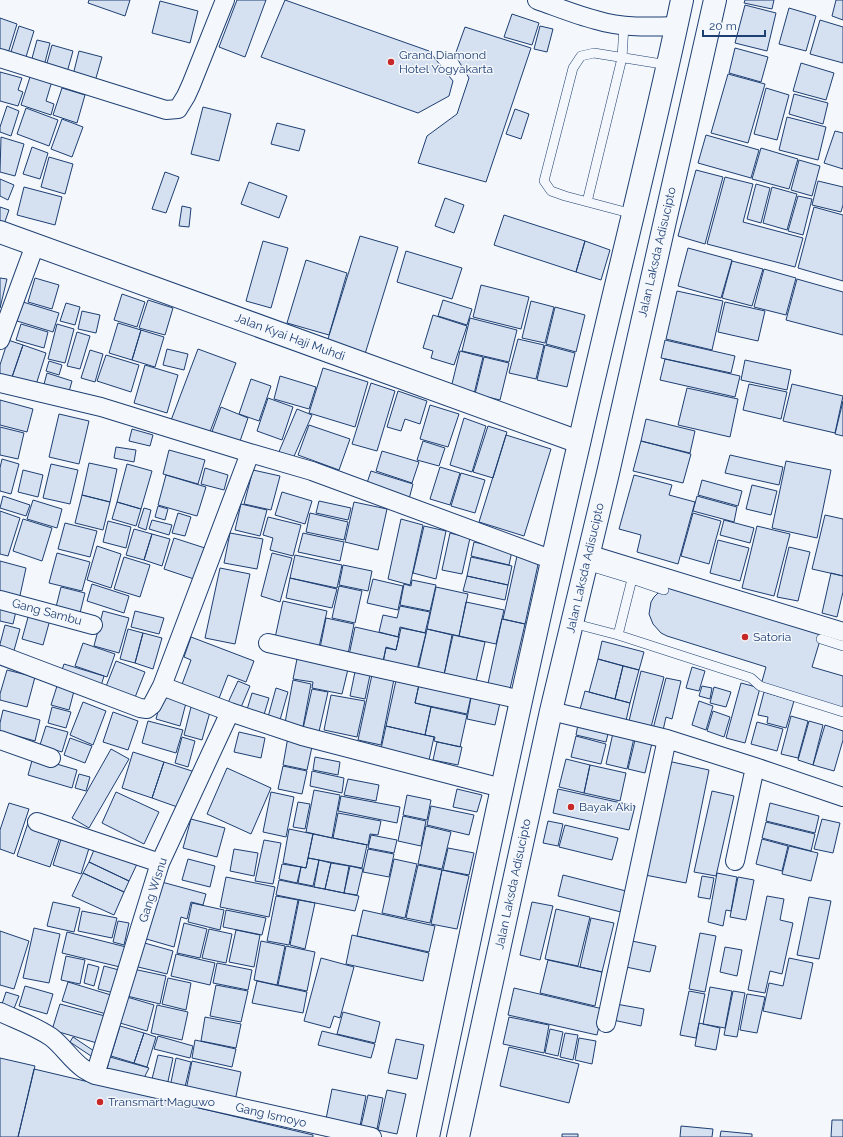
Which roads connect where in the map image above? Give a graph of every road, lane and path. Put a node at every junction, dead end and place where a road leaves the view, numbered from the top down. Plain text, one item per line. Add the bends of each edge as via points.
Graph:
1 (225, 0) edge
2 (537, 0) edge
3 (682, 0) edge
4 (715, 0) edge
5 (624, 25) junction
6 (677, 26) junction
7 (0, 58) edge
8 (622, 58) junction
9 (669, 65) junction
10 (587, 202) junction
11 (633, 214) junction
12 (0, 232) edge
13 (35, 245) junction
14 (0, 340) edge
15 (0, 383) edge
16 (579, 442) junction
17 (250, 453) junction
18 (553, 560) junction
19 (587, 560) junction
20 (632, 579) junction
21 (664, 590) dead end
22 (0, 600) edge
23 (572, 622) junction
24 (93, 625) dead end
25 (843, 632) edge
26 (618, 636) junction
27 (821, 639) dead end
28 (268, 642) dead end
29 (843, 646) edge
30 (0, 655) edge
31 (162, 686) junction
32 (522, 700) junction
33 (551, 711) junction
34 (230, 712) junction
35 (843, 712) edge
36 (667, 739) junction
37 (0, 740) edge
38 (51, 758) dead end
39 (755, 767) junction
40 (502, 788) junction
41 (843, 797) edge
42 (37, 822) dead end
43 (735, 861) dead end
44 (160, 863) junction
45 (0, 1012) edge
46 (606, 1023) dead end
47 (95, 1075) junction
48 (372, 1137) edge
49 (428, 1137) edge
50 (458, 1137) edge

1 - 7 street via 192,84 178,109 166,110
2 - 5 street via 597,21
3 - 6 main road
4 - 19 main road, Jalan Laksda Adisucipto
5 - 6 street
5 - 8 lane
6 - 9 main road
8 - 9 lane
8 - 10 lane
8 - 10 lane via 594,54 581,56 573,68 544,181 551,191
9 - 11 main road
10 - 11 lane
11 - 16 main road
12 - 13 main road, Jalan Kyai Haji Muhdi
13 - 14 street
13 - 16 main road, Jalan Kyai Haji Muhdi
15 - 17 street via 101,406
16 - 18 main road
17 - 18 street via 312,471
17 - 31 street
18 - 32 main road
19 - 20 lane
19 - 23 main road, Jalan Laksda Adisucipto
19 - 25 street
20 - 21 lane
20 - 26 lane
22 - 24 street, Gang Sambu
23 - 26 lane
23 - 33 main road, Jalan Laksda Adisucipto
26 - 35 lane via 751,678 760,686
27 - 29 lane
28 - 32 street
30 - 31 street via 140,708 147,709 152,706
31 - 34 street
32 - 40 main road
33 - 36 street
33 - 50 main road, Jalan Laksda Adisucipto
34 - 40 street via 302,736
34 - 44 street, Gang Wisnu
36 - 39 street
36 - 46 street
37 - 38 street
39 - 41 street
39 - 43 street
40 - 49 main road
42 - 44 street
44 - 47 street, Gang Wisnu
45 - 47 street, Gang Ismoyo via 50,1036 84,1069
47 - 48 street, Gang Ismoyo

